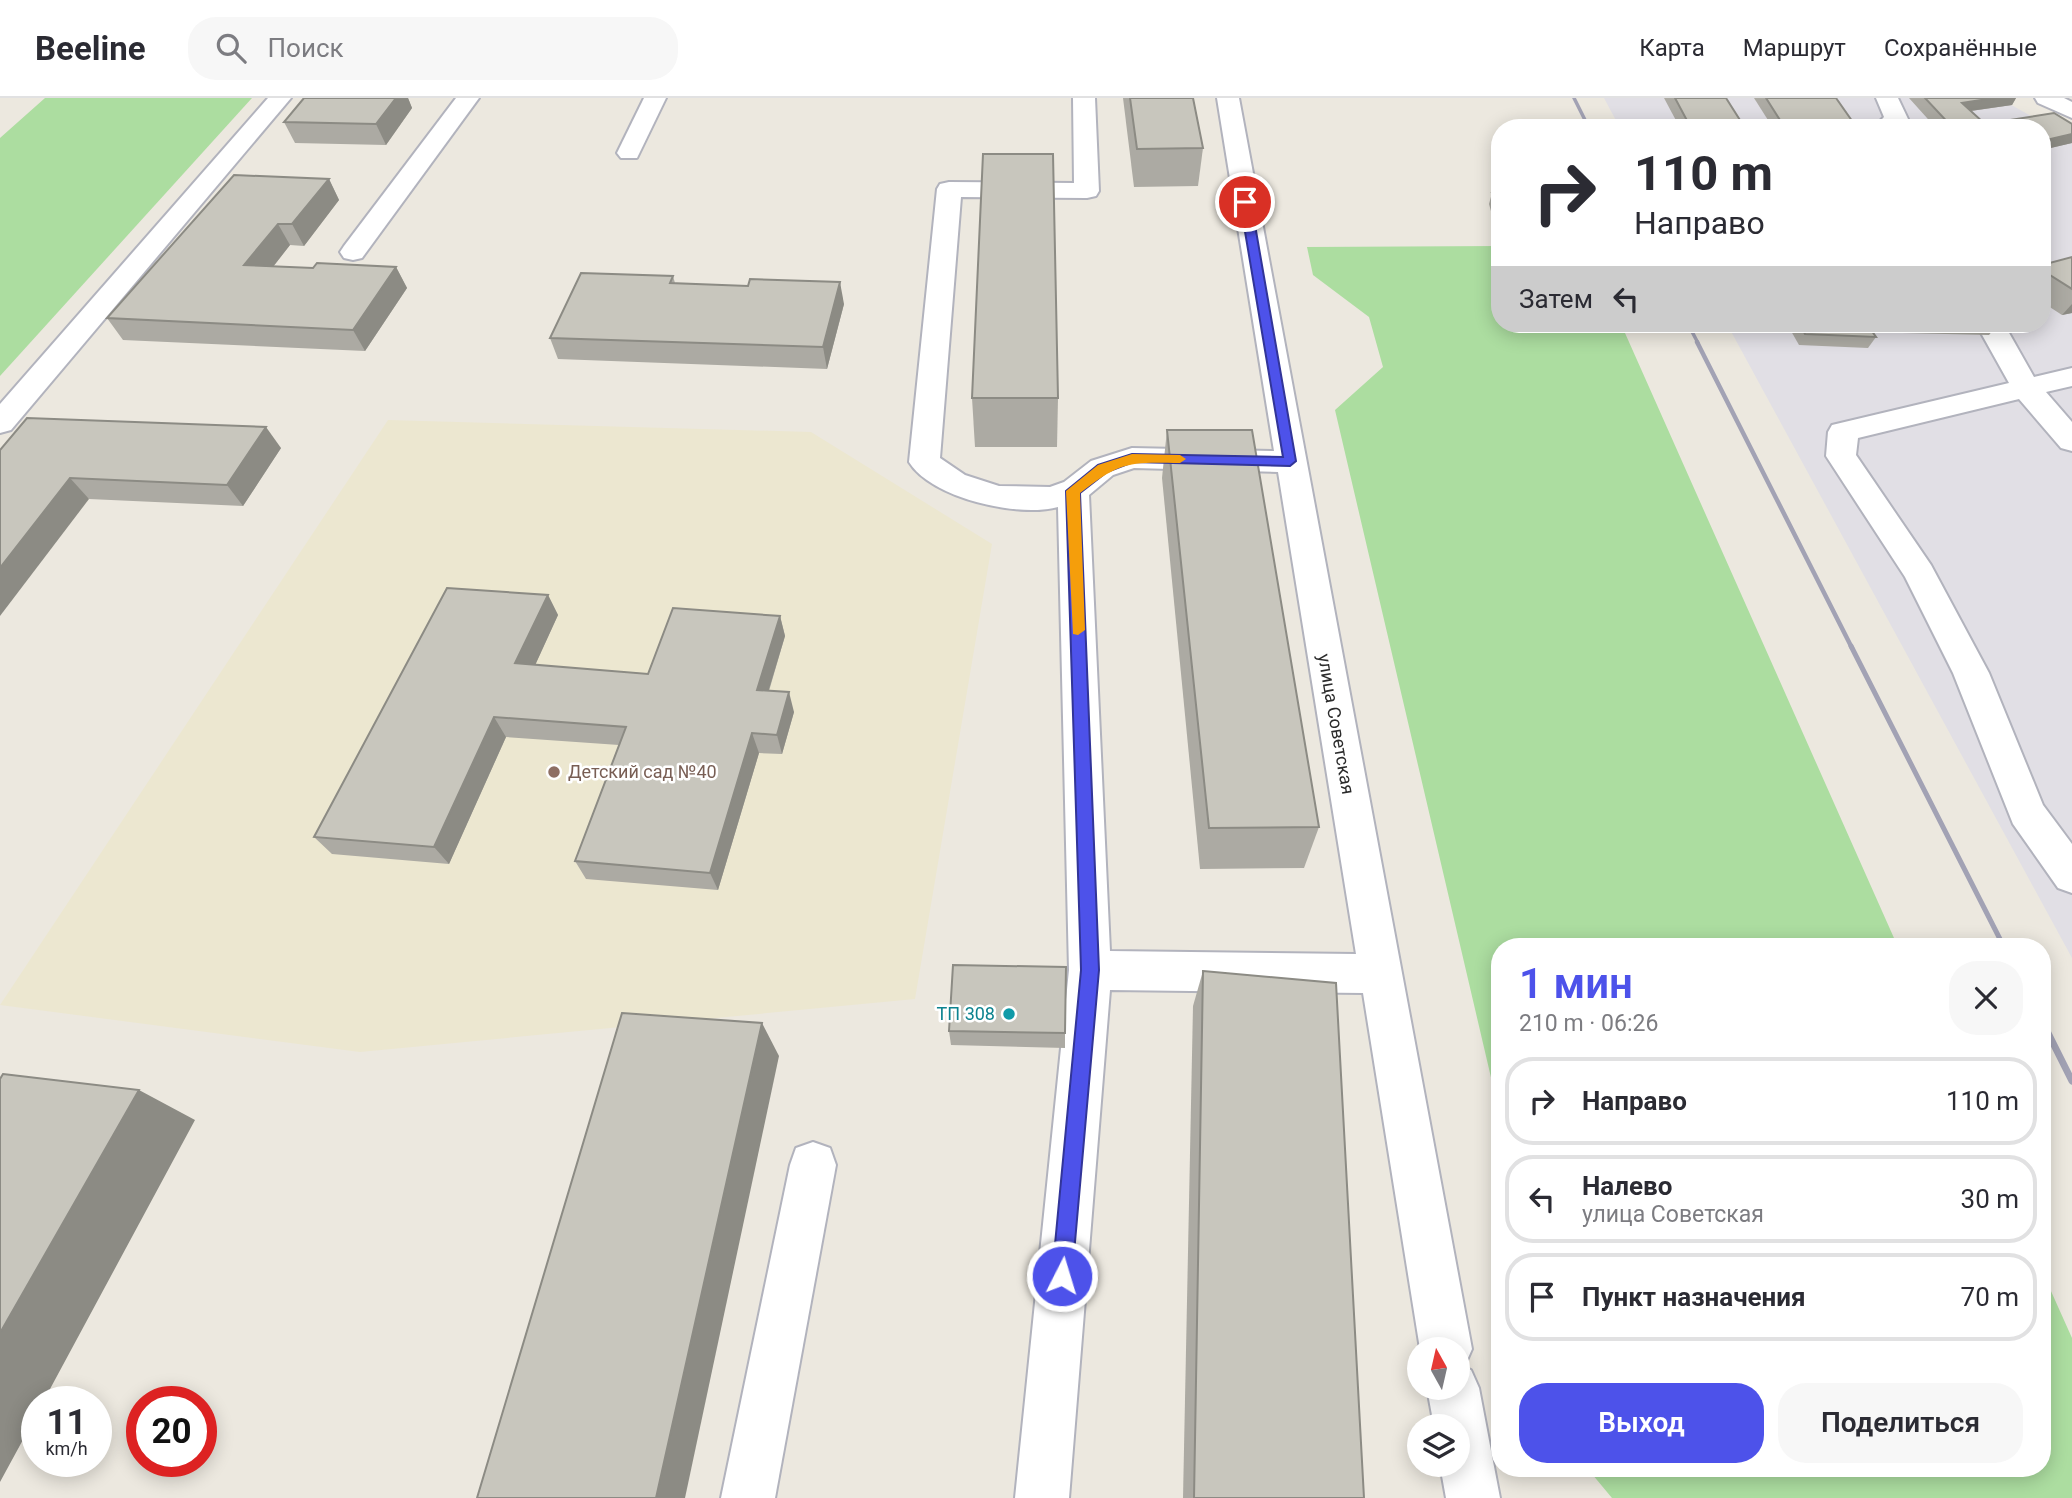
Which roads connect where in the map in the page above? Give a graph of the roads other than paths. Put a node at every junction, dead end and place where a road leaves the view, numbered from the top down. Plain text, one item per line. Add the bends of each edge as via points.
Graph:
1 (280, 98) edge
2 (468, 98) edge
3 (655, 98) edge
4 (1084, 98) edge
5 (1228, 98) edge
6 (1887, 98) edge
7 (2046, 98) edge
8 (2072, 111) edge
9 (1896, 119) edge
10 (629, 153) dead end
11 (353, 252) dead end
12 (1995, 333) edge
13 (2072, 377) edge
14 (2026, 388) junction
15 (0, 423) edge
16 (2072, 441) edge
17 (1290, 461) junction
18 (1073, 491) junction
19 (2072, 876) edge
20 (1090, 970) junction
21 (1379, 974) junction
22 (813, 1165) dead end
23 (1444, 1337) edge
24 (1455, 1400) edge
25 (748, 1498) edge
26 (1042, 1498) edge
27 (1473, 1498) edge

1 - 15 street
2 - 11 street
3 - 10 street
4 - 18 street via 1087,191 949,189 924,462 954,482 997,497 1051,498
5 - 17 street, улица Советская
6 - 9 street
7 - 8 street
12 - 14 street
13 - 14 street
14 - 16 street
14 - 19 street via 1843,432 1842,456 1919,573 1971,673 2027,813
17 - 18 street via 1132,458 1102,468
17 - 21 street, улица Советская
18 - 20 street
20 - 21 street
20 - 26 street
21 - 23 street, улица Советская
22 - 25 street
24 - 27 street

